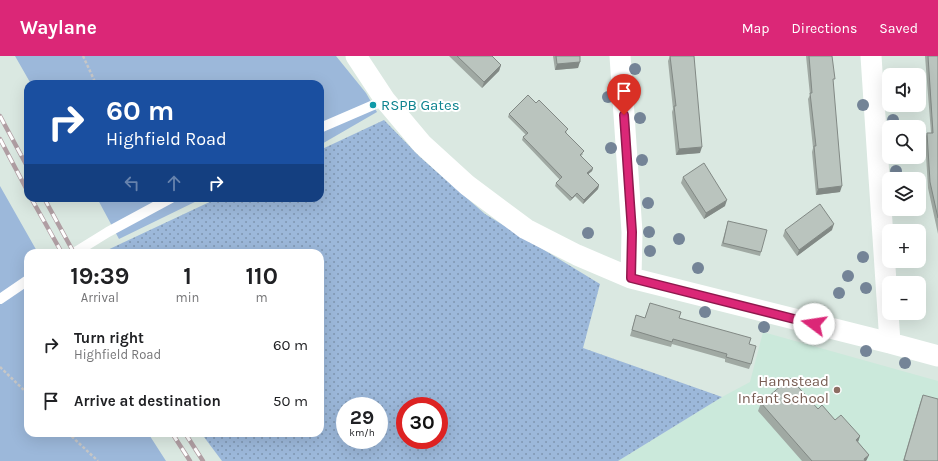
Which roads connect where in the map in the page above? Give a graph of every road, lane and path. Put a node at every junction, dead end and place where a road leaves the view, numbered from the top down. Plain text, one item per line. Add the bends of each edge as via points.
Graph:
1 (83, 56) edge
2 (356, 56) edge
3 (620, 56) edge
4 (871, 56) edge
5 (94, 80) edge
6 (384, 100) junction
7 (324, 126) edge
8 (164, 202) edge
9 (80, 249) edge
10 (631, 278) junction
11 (24, 282) edge
12 (0, 299) edge
13 (890, 343) junction
14 (938, 356) edge
15 (0, 367) edge
16 (24, 390) edge
17 (72, 437) edge
18 (98, 461) edge

1 - 5 path
2 - 6 street
3 - 10 street via 632,232
4 - 13 street
6 - 7 lane
6 - 10 street via 438,160 526,229
8 - 9 lane
10 - 13 street
11 - 12 lane
13 - 14 street
15 - 16 path
17 - 18 path

